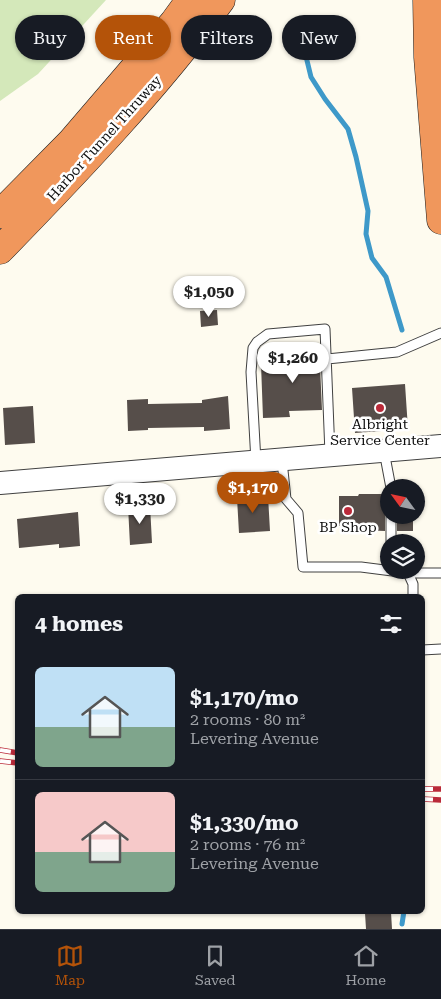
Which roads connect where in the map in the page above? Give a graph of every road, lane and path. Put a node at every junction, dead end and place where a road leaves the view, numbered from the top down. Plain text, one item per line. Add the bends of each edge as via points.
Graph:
1 (190, 0) edge
2 (221, 0) edge
3 (427, 0) edge
4 (0, 214) edge
5 (441, 220) edge
6 (0, 250) edge
7 (441, 333) edge
8 (327, 359) junction
9 (441, 446) edge
10 (384, 451) junction
11 (330, 456) junction
12 (282, 460) junction
13 (256, 462) junction
14 (389, 479) edge
15 (0, 483) edge
16 (380, 569) edge
17 (425, 573) edge
18 (441, 573) edge
19 (411, 579) edge
20 (413, 594) edge
21 (441, 649) edge
22 (425, 650) edge

1 - 4 highway, Harbor Tunnel Thruway via 71,142
2 - 6 highway, Harbor Tunnel Thruway via 136,105
3 - 5 highway via 428,57
7 - 8 lane via 397,352
8 - 11 lane
8 - 13 lane via 325,329 268,334 257,342 250,372
9 - 10 street
10 - 11 street
10 - 14 lane
11 - 12 street
12 - 13 street
12 - 16 lane via 286,499 298,513 303,567
13 - 15 street
17 - 18 lane
19 - 20 lane
21 - 22 lane

